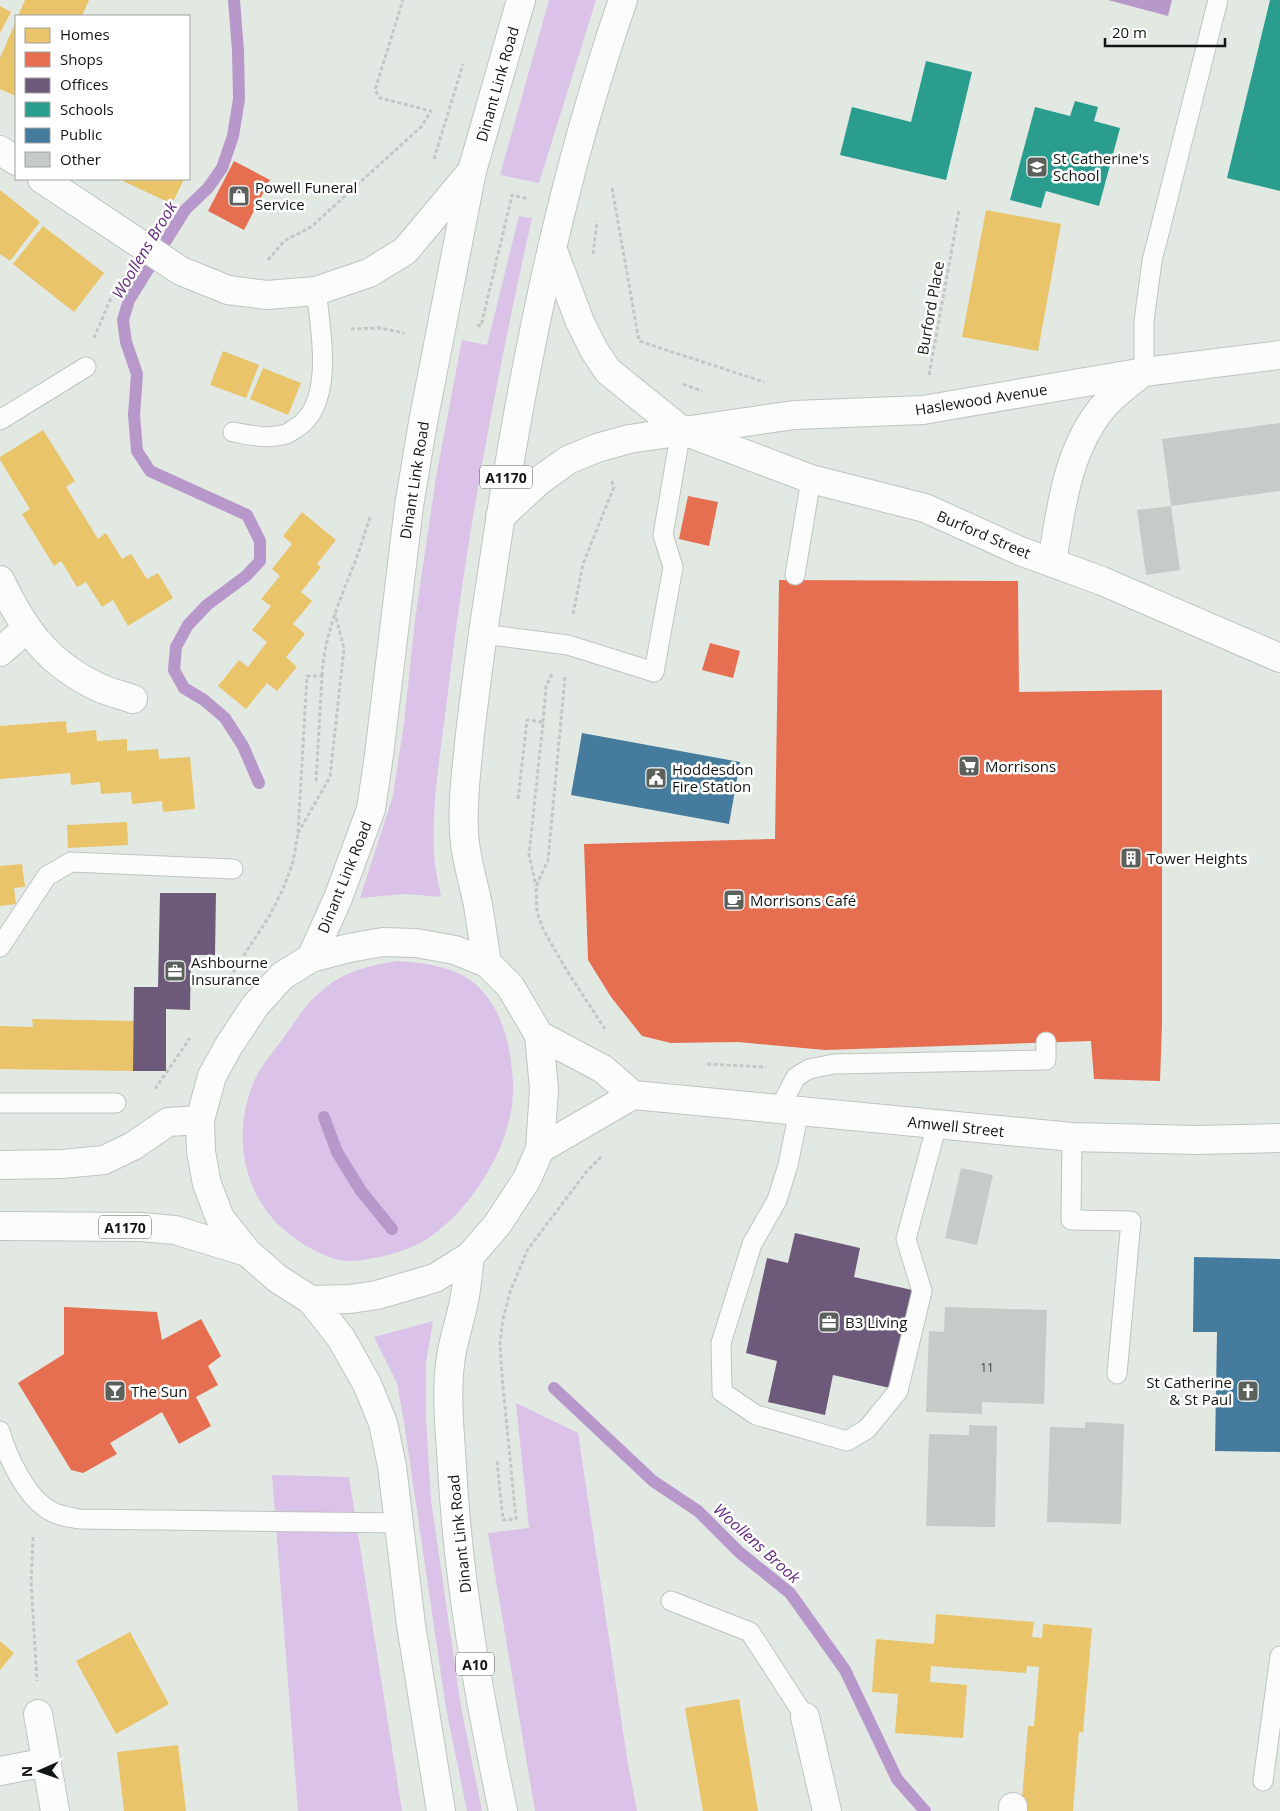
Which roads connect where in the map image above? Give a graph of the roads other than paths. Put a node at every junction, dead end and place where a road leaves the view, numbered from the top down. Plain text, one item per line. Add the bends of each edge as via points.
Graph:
1 (521, 0) edge
2 (623, 0) edge
3 (1218, 0) edge
4 (0, 150) edge
5 (15, 160) edge
6 (472, 171) junction
7 (43, 180) edge
8 (552, 248) junction
9 (316, 291) junction
10 (1280, 354) edge
11 (86, 367) road end
12 (1144, 372) junction
13 (0, 420) edge
14 (682, 430) junction
15 (233, 432) dead end
16 (811, 479) junction
17 (500, 517) junction
18 (1052, 562) junction
19 (794, 575) dead end
20 (0, 580) edge
21 (26, 629) junction
22 (483, 634) junction
23 (0, 652) edge
24 (1280, 658) edge
25 (133, 699) dead end
26 (232, 869) dead end
27 (0, 947) edge
28 (311, 958) junction
29 (487, 963) junction
30 (539, 1035) junction
31 (1046, 1042) dead end
32 (633, 1095) junction
33 (0, 1103) edge
34 (116, 1103) dead end
35 (789, 1110) junction
36 (200, 1120) junction
37 (937, 1124) junction
38 (1072, 1138) junction
39 (1280, 1138) edge
40 (540, 1149) junction
41 (0, 1165) edge
42 (0, 1226) edge
43 (246, 1252) junction
44 (470, 1256) junction
45 (311, 1300) junction
46 (1117, 1374) dead end
47 (0, 1431) edge
48 (399, 1523) junction
49 (671, 1601) dead end
50 (1280, 1656) edge
51 (38, 1714) road end
52 (805, 1717) joint
53 (47, 1762) junction
54 (0, 1771) edge
55 (1263, 1781) dead end
56 (55, 1811) edge
57 (441, 1811) edge
58 (503, 1811) edge
59 (827, 1811) edge

1 - 6 main road, Dinant Link Road
2 - 8 main road, A1170 via 604,55
3 - 12 lane via 1152,261 1144,321
4 - 5 main road
6 - 9 main road via 405,251 369,273
6 - 28 main road, Dinant Link Road via 409,506 371,809 338,898
7 - 9 main road via 142,247 202,281 228,290 267,295
8 - 14 main road, Burford Street via 580,322 608,371
8 - 17 main road, A1170
9 - 15 lane via 324,362 317,398 305,423 284,435 261,438
10 - 12 main road, Haslewood Avenue
11 - 13 lane
12 - 14 main road, Haslewood Avenue via 923,410 792,403
12 - 18 main road via 1118,391 1086,432 1066,482
14 - 16 main road, Burford Street
14 - 17 main road via 613,443 568,460 540,480
14 - 22 lane via 663,535 673,566 654,672 568,645
16 - 18 main road, Burford Street via 925,508
16 - 19 lane
17 - 22 main road, A1170
18 - 24 main road, Burford Street
20 - 21 main road
21 - 23 main road
21 - 25 main road via 49,654 76,675
22 - 29 main road, A1170 via 464,787 464,832
26 - 27 lane via 71,862 47,876
28 - 29 main road via 383,942 416,943 455,950
28 - 36 main road via 282,976 255,1006 212,1076
29 - 30 main road via 510,986
30 - 32 main road via 603,1069
30 - 40 main road via 544,1089
31 - 35 lane via 1046,1060 834,1064 809,1069 796,1077
32 - 35 main road, Amwell Street
32 - 40 main road
33 - 34 lane
35 - 37 main road, Amwell Street
35 - 37 lane via 788,1165 778,1200 752,1244 721,1343 722,1392 756,1414 847,1441 867,1429 898,1391 922,1290 906,1239
36 - 41 main road via 168,1122 133,1146 104,1160
36 - 43 main road via 207,1184 220,1218
37 - 38 main road, Amwell Street
38 - 39 main road, Amwell Street
38 - 46 lane via 1071,1220 1131,1221
40 - 44 main road via 514,1200
42 - 43 main road, A1170 via 175,1230
43 - 45 main road via 278,1279
44 - 45 main road via 435,1278 377,1295
44 - 58 main road, Dinant Link Road / A10 via 464,1303 450,1365 454,1516 486,1730
45 - 48 main road via 341,1338 383,1423
47 - 48 lane via 12,1463 35,1499 63,1517
48 - 57 main road
49 - 52 lane via 750,1632
50 - 55 lane
51 - 53 main road
52 - 59 main road
53 - 54 main road
53 - 56 main road

